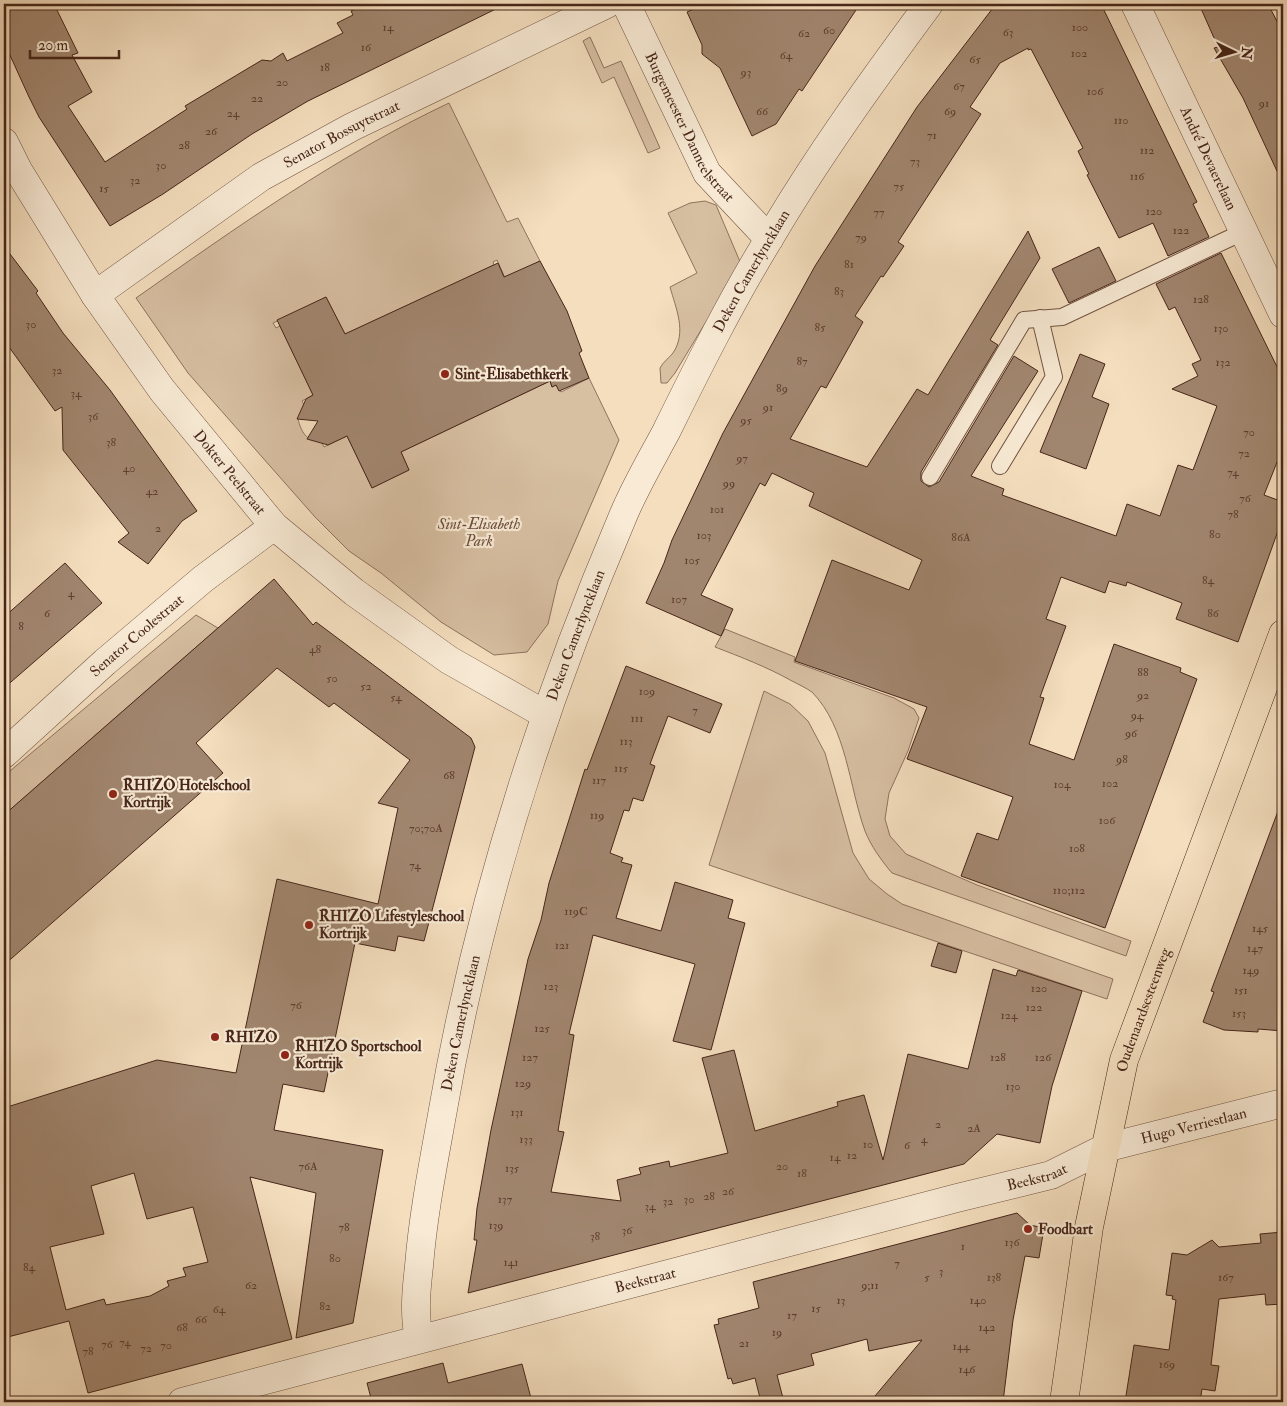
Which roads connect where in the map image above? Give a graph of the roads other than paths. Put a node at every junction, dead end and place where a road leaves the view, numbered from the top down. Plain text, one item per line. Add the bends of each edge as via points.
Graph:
1 (607, 4) edge
2 (626, 4) edge
3 (929, 4) edge
4 (1136, 4) edge
5 (4, 142) edge
6 (1243, 232) junction
7 (769, 239) junction
8 (95, 295) junction
9 (1283, 314) edge
10 (1040, 318) junction
11 (1000, 466) dead end
12 (930, 478) dead end
13 (274, 526) junction
14 (1283, 634) edge
15 (546, 715) junction
16 (4, 754) edge
17 (1283, 1103) edge
18 (1105, 1148) junction
19 (419, 1339) junction
20 (233, 1396) edge
21 (182, 1402) edge
22 (1064, 1402) edge

1 - 8 street, Senator Bossuytstraat via 352,127 261,177
2 - 7 street, Burgemeester Danneelstraat via 706,173
3 - 7 street, Deken Camerlyncklaan via 857,102
4 - 6 street, André Devaerelaan
5 - 8 street, Dokter Peelstraat
6 - 9 street, André Devaerelaan
6 - 10 lane via 1062,317
7 - 15 street, Deken Camerlyncklaan via 685,391 624,512
8 - 13 street, Dokter Peelstraat via 162,390
10 - 11 lane via 1054,378
10 - 12 lane via 1024,320
13 - 15 street, Dokter Peelstraat via 354,592 449,660
13 - 16 street, Senator Coolestraat via 195,585
14 - 18 main road, Oudenaardsesteenweg via 1124,1060
15 - 19 street, Deken Camerlyncklaan via 510,828 470,976 446,1090 422,1233 414,1312
17 - 18 street, Hugo Verriestlaan
18 - 19 street, Beekstraat via 1052,1175
18 - 22 main road, Oudenaardsesteenweg
19 - 20 street, Beekstraat
20 - 21 street, Beekstraat

